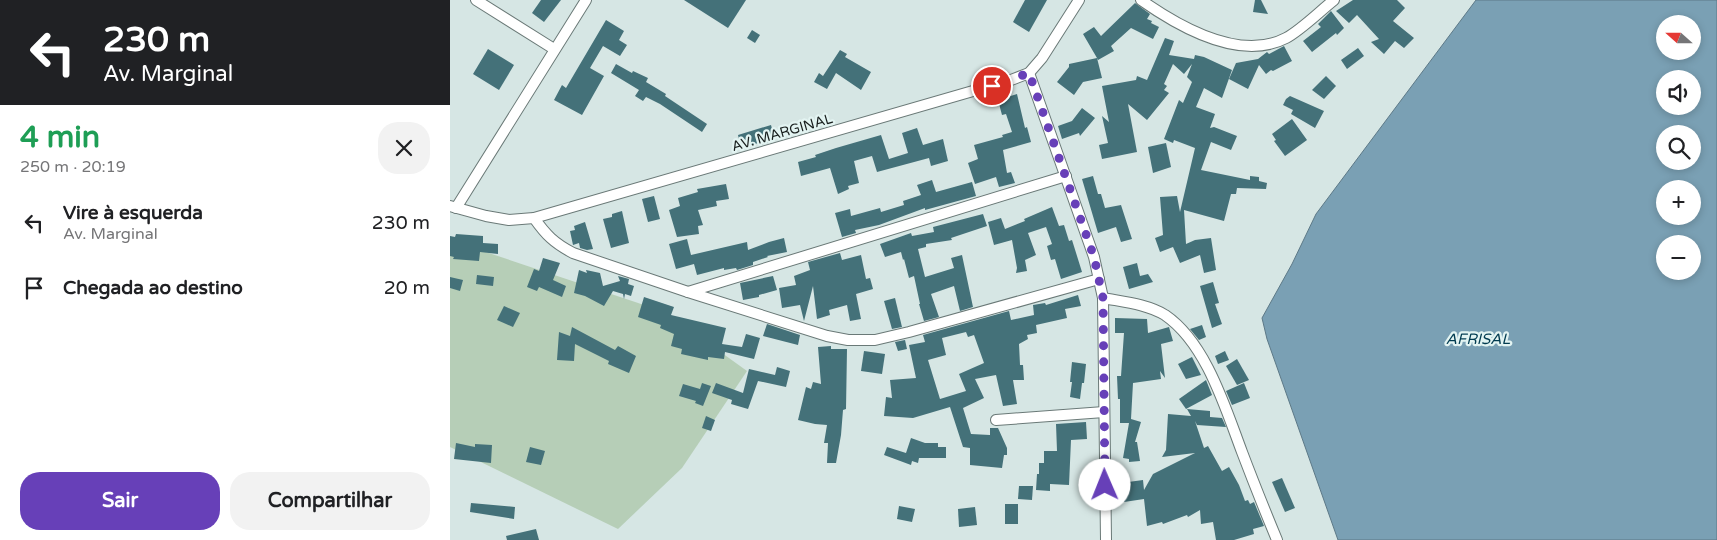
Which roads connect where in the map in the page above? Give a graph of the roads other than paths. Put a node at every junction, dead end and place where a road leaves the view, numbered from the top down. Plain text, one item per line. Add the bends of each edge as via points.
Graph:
1 (476, 0) edge
2 (586, 0) edge
3 (1079, 0) edge
4 (1140, 0) edge
5 (1334, 0) edge
6 (554, 49) junction
7 (1029, 73) junction
8 (1066, 176) junction
9 (453, 207) edge
10 (534, 218) junction
11 (1099, 279) junction
12 (688, 292) junction
13 (1103, 298) junction
14 (1104, 412) junction
15 (996, 420) dead end
16 (1106, 540) edge
17 (1277, 540) edge

1 - 6 street
2 - 6 street
3 - 7 street
4 - 5 street via 1189,28 1237,46 1263,46 1286,38
6 - 9 street
7 - 8 street
7 - 10 street, AV. MARGINAL
8 - 11 street
8 - 12 street
9 - 10 street, AV. MARGINAL via 508,220
10 - 12 street via 548,238 573,253
11 - 12 street via 875,340 827,336
11 - 13 street
13 - 14 street
13 - 17 street via 1142,306 1164,315 1194,344 1228,413
14 - 15 street
14 - 16 street

